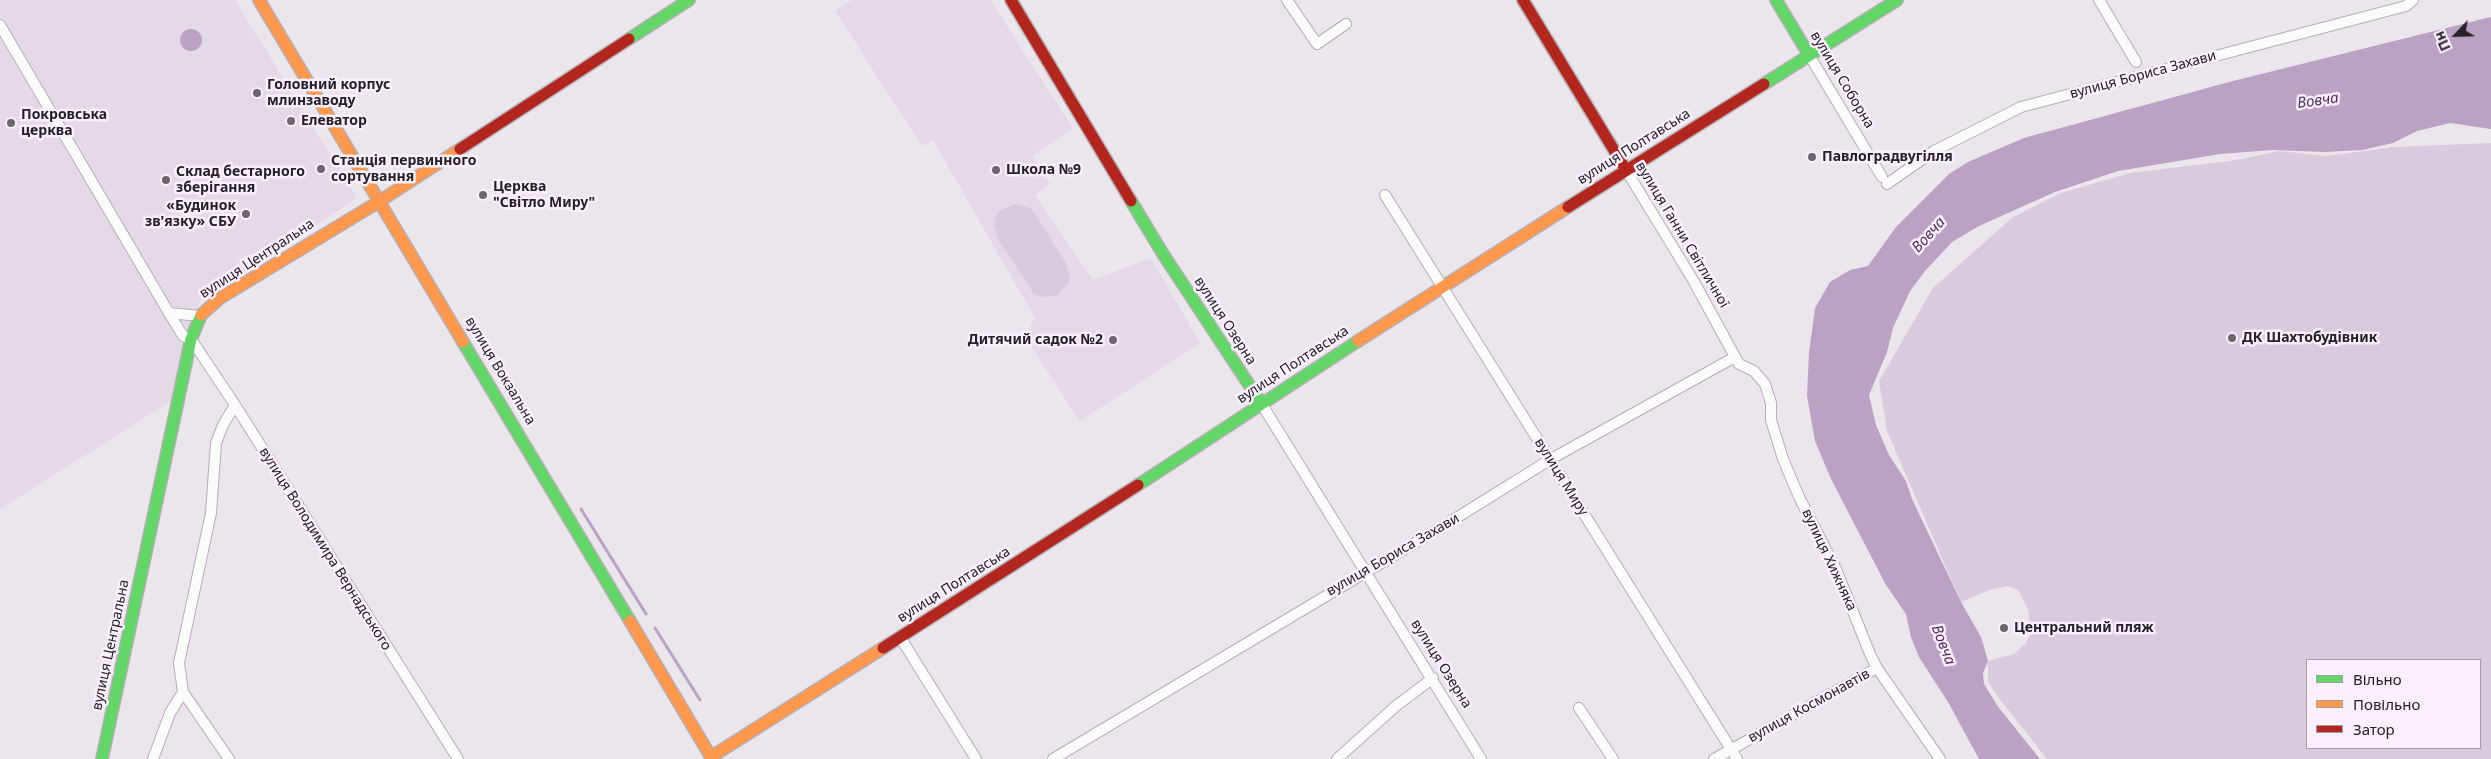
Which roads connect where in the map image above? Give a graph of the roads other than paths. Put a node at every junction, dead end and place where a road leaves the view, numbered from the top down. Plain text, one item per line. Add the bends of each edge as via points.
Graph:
1 (259, 0) edge
2 (689, 0) edge
3 (1011, 0) edge
4 (1287, 0) edge
5 (1523, 0) edge
6 (1776, 0) edge
7 (1897, 0) edge
8 (2098, 0) edge
9 (2413, 0) edge
10 (1346, 24) dead end
11 (0, 25) edge
12 (1809, 55) junction
13 (2136, 62) dead end
14 (1626, 170) junction
15 (1885, 180) joint
16 (1385, 195) dead end
17 (380, 201) junction
18 (1441, 286) junction
19 (169, 314) junction
20 (200, 316) junction
21 (191, 340) junction
22 (1736, 357) junction
23 (1261, 403) junction
24 (235, 405) junction
25 (1551, 459) junction
26 (1365, 571) junction
27 (900, 637) junction
28 (1877, 668) junction
29 (1433, 678) junction
30 (183, 692) junction
31 (1579, 708) dead end
32 (1731, 750) junction
33 (711, 758) edge
34 (102, 759) edge
35 (152, 759) edge
36 (229, 759) edge
37 (458, 759) edge
38 (976, 759) edge
39 (1053, 759) edge
40 (1336, 759) edge
41 (1481, 759) edge
42 (1613, 759) edge
43 (1714, 759) edge
44 (1737, 759) edge
45 (1940, 759) edge

1 - 17 main road, вулиця Вокзальна
2 - 17 main road, вулиця Центральна
3 - 23 main road, вулиця Озерна via 1164,254
4 - 10 street via 1317,44
5 - 14 main road, вулиця Ганни Світличної
6 - 12 main road, вулиця Соборна
7 - 12 main road, вулиця Полтавська
8 - 13 street
9 - 15 street, вулиця Бориса Захави via 2406,6 2021,107
11 - 19 street, вулиця Володимира Вернадського
12 - 14 main road, вулиця Полтавська
12 - 15 street, вулиця Соборна
14 - 18 main road, вулиця Полтавська
14 - 22 street, вулиця Ганни Світличної
16 - 18 street, вулиця Миру
17 - 20 main road, вулиця Центральна via 220,298
17 - 33 main road, вулиця Вокзальна
18 - 23 main road, вулиця Полтавська
18 - 25 street, вулиця Миру
19 - 20 street
19 - 21 street, вулиця Володимира Вернадського via 183,336
20 - 21 main road, вулиця Центральна
21 - 24 street, вулиця Володимира Вернадського
21 - 34 main road, вулиця Центральна
22 - 25 street, вулиця Бориса Захави
22 - 28 street, вулиця Хижняка via 1765,384 1771,403 1771,420 1783,458 1836,569
23 - 26 street, вулиця Озерна
23 - 27 main road, вулиця Полтавська via 1113,502
24 - 30 street via 216,443 211,513 179,663
24 - 37 street, вулиця Володимира Вернадського
25 - 26 street, вулиця Бориса Захави
25 - 32 street, вулиця Миру
26 - 29 street, вулиця Озерна
26 - 39 street, вулиця Бориса Захави
27 - 33 main road, вулиця Полтавська
27 - 38 street
28 - 32 street, вулиця Космонавтів
28 - 45 street, вулиця Хижняка
29 - 40 street
29 - 41 street, вулиця Озерна
30 - 35 street via 170,712
30 - 36 street
31 - 42 street
32 - 43 street, вулиця Космонавтів
32 - 44 street, вулиця Миру

